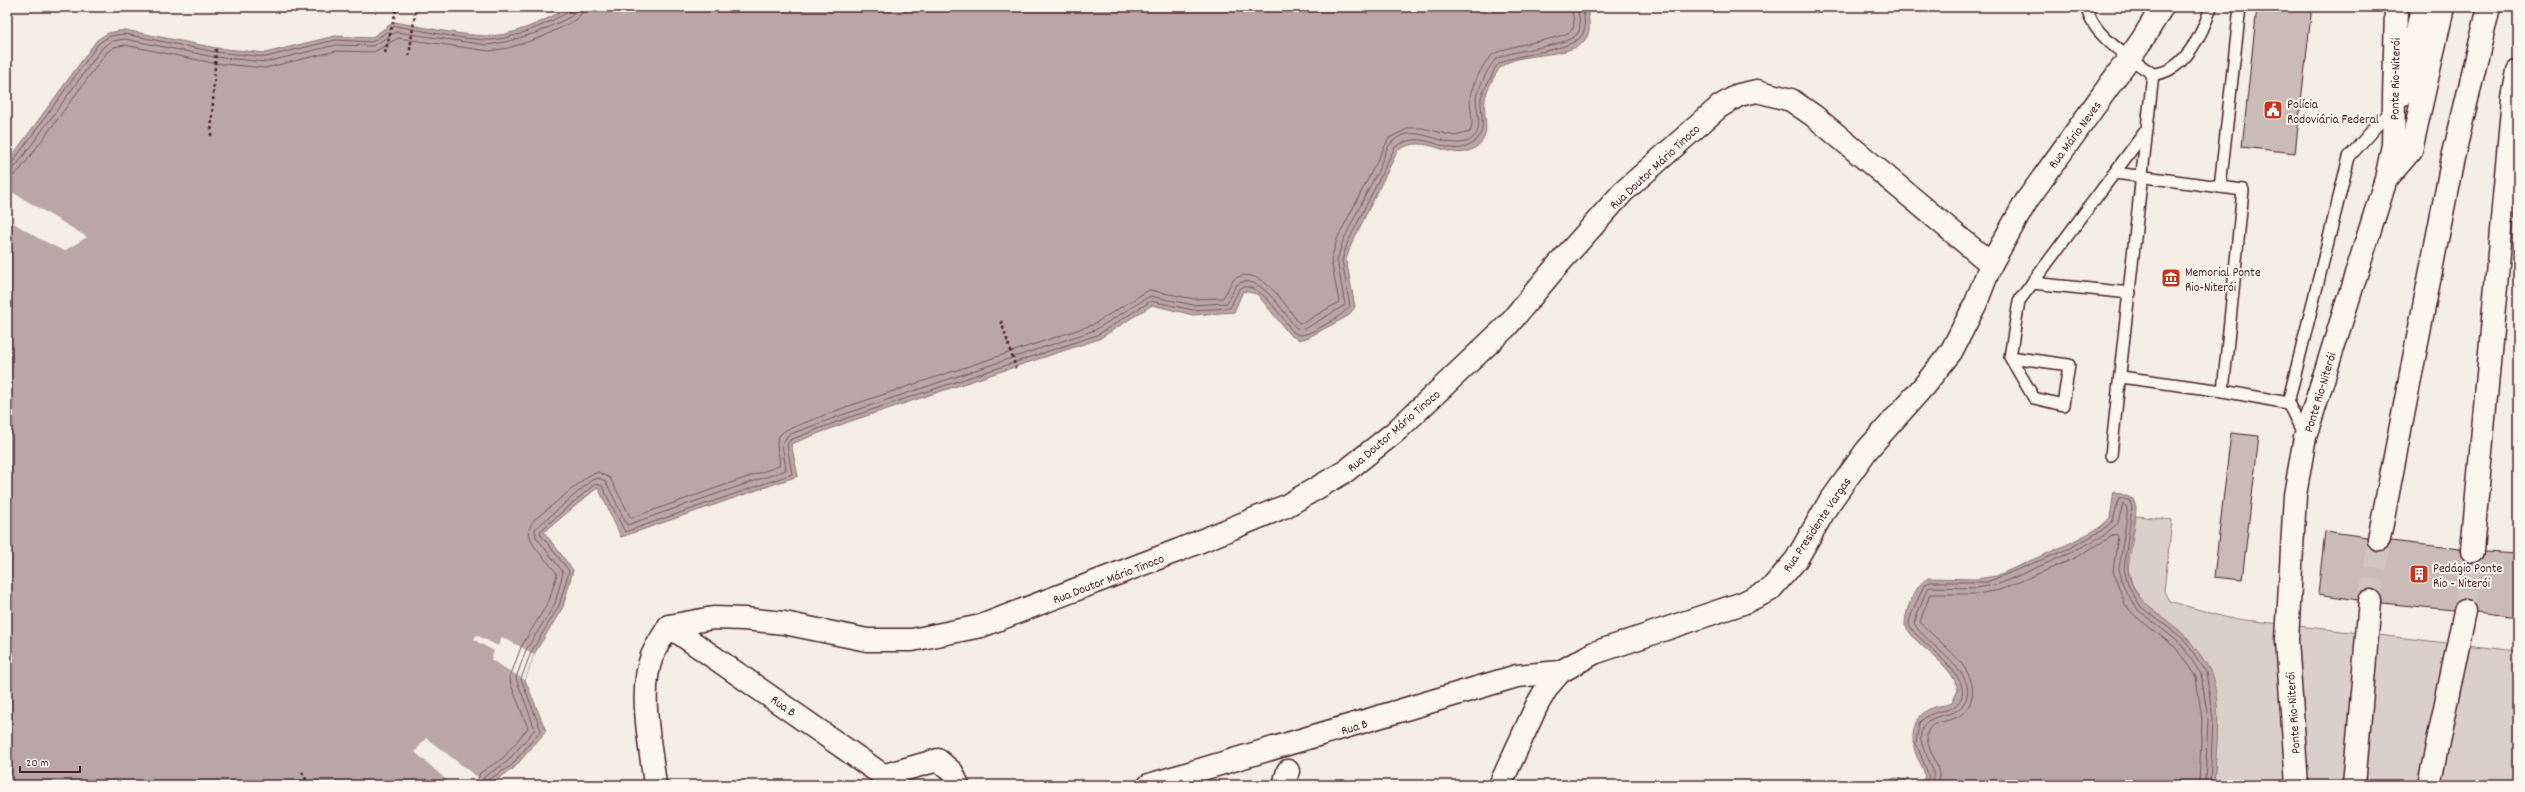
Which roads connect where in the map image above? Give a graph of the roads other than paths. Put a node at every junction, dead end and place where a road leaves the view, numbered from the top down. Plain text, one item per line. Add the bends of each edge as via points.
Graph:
1 (2087, 7) edge
2 (2162, 7) edge
3 (2211, 7) edge
4 (2240, 7) edge
5 (2396, 7) edge
6 (2422, 7) edge
7 (2443, 7) edge
8 (2489, 7) edge
9 (2129, 59) junction
10 (2518, 71) edge
11 (2153, 74) junction
12 (2394, 105) junction
13 (2147, 129) junction
14 (2393, 145) junction
15 (2115, 173) junction
16 (2142, 176) junction
17 (2386, 179) junction
18 (2220, 187) junction
19 (1991, 264) junction
20 (2032, 282) junction
21 (2130, 293) junction
22 (2010, 357) junction
23 (2121, 377) junction
24 (2223, 391) junction
25 (2288, 403) junction
26 (2306, 437) junction
27 (2111, 455) dead end
28 (2379, 539) tunnel mouth
29 (2472, 551) tunnel mouth
30 (2370, 601) tunnel mouth
31 (2465, 611) tunnel mouth
32 (669, 626) junction
33 (1560, 672) junction
34 (891, 780) edge
35 (656, 785) edge
36 (958, 785) edge
37 (1148, 785) edge
38 (1500, 785) edge
39 (2297, 785) edge
40 (2354, 785) edge
41 (2429, 785) edge

1 - 9 lane via 2097,28
2 - 9 main road, Rua Mário Neves
3 - 11 lane via 2201,33 2178,65 2166,72
4 - 18 lane
5 - 12 main road, Ponte Rio-Niterói
6 - 14 main road
7 - 17 main road via 2411,150
8 - 28 main road via 2452,162
9 - 11 lane
9 - 19 main road, Rua Mário Neves via 2027,200
10 - 29 main road via 2513,98
11 - 13 lane
12 - 14 main road, Ponte Rio-Niterói
12 - 25 lane via 2349,157
13 - 15 lane
13 - 16 lane
14 - 17 main road, Ponte Rio-Niterói
15 - 16 lane
15 - 20 lane
16 - 18 lane
16 - 21 lane
17 - 26 main road, Ponte Rio-Niterói
18 - 24 lane via 2243,190
19 - 32 main road, Rua Doutor Mário Tinoco via 1814,116 1791,100 1757,91 1739,95 1719,107 1623,192 1506,326 1395,432 1346,471 1286,506 981,626 912,640 867,640 784,623 744,619 713,618
19 - 33 main road, Rua Presidente Vargas via 1976,303 1951,352 1923,388 1867,450 1827,506 1796,560 1770,590 1714,613 1594,653
20 - 21 lane
20 - 22 lane via 2019,301
21 - 23 lane
22 - 22 lane via 2069,365 2063,405 2034,398
23 - 24 lane
23 - 27 lane
24 - 25 lane
25 - 26 lane
26 - 39 main road, Ponte Rio-Niterói via 2294,495 2287,640
30 - 40 main road
31 - 41 main road
32 - 34 main road, Rua B
32 - 35 main road via 652,657 647,685 647,719
33 - 37 main road, Rua B via 1518,676
33 - 38 main road, Rua Presidente Vargas via 1537,705
34 - 36 main road via 938,760 952,772

